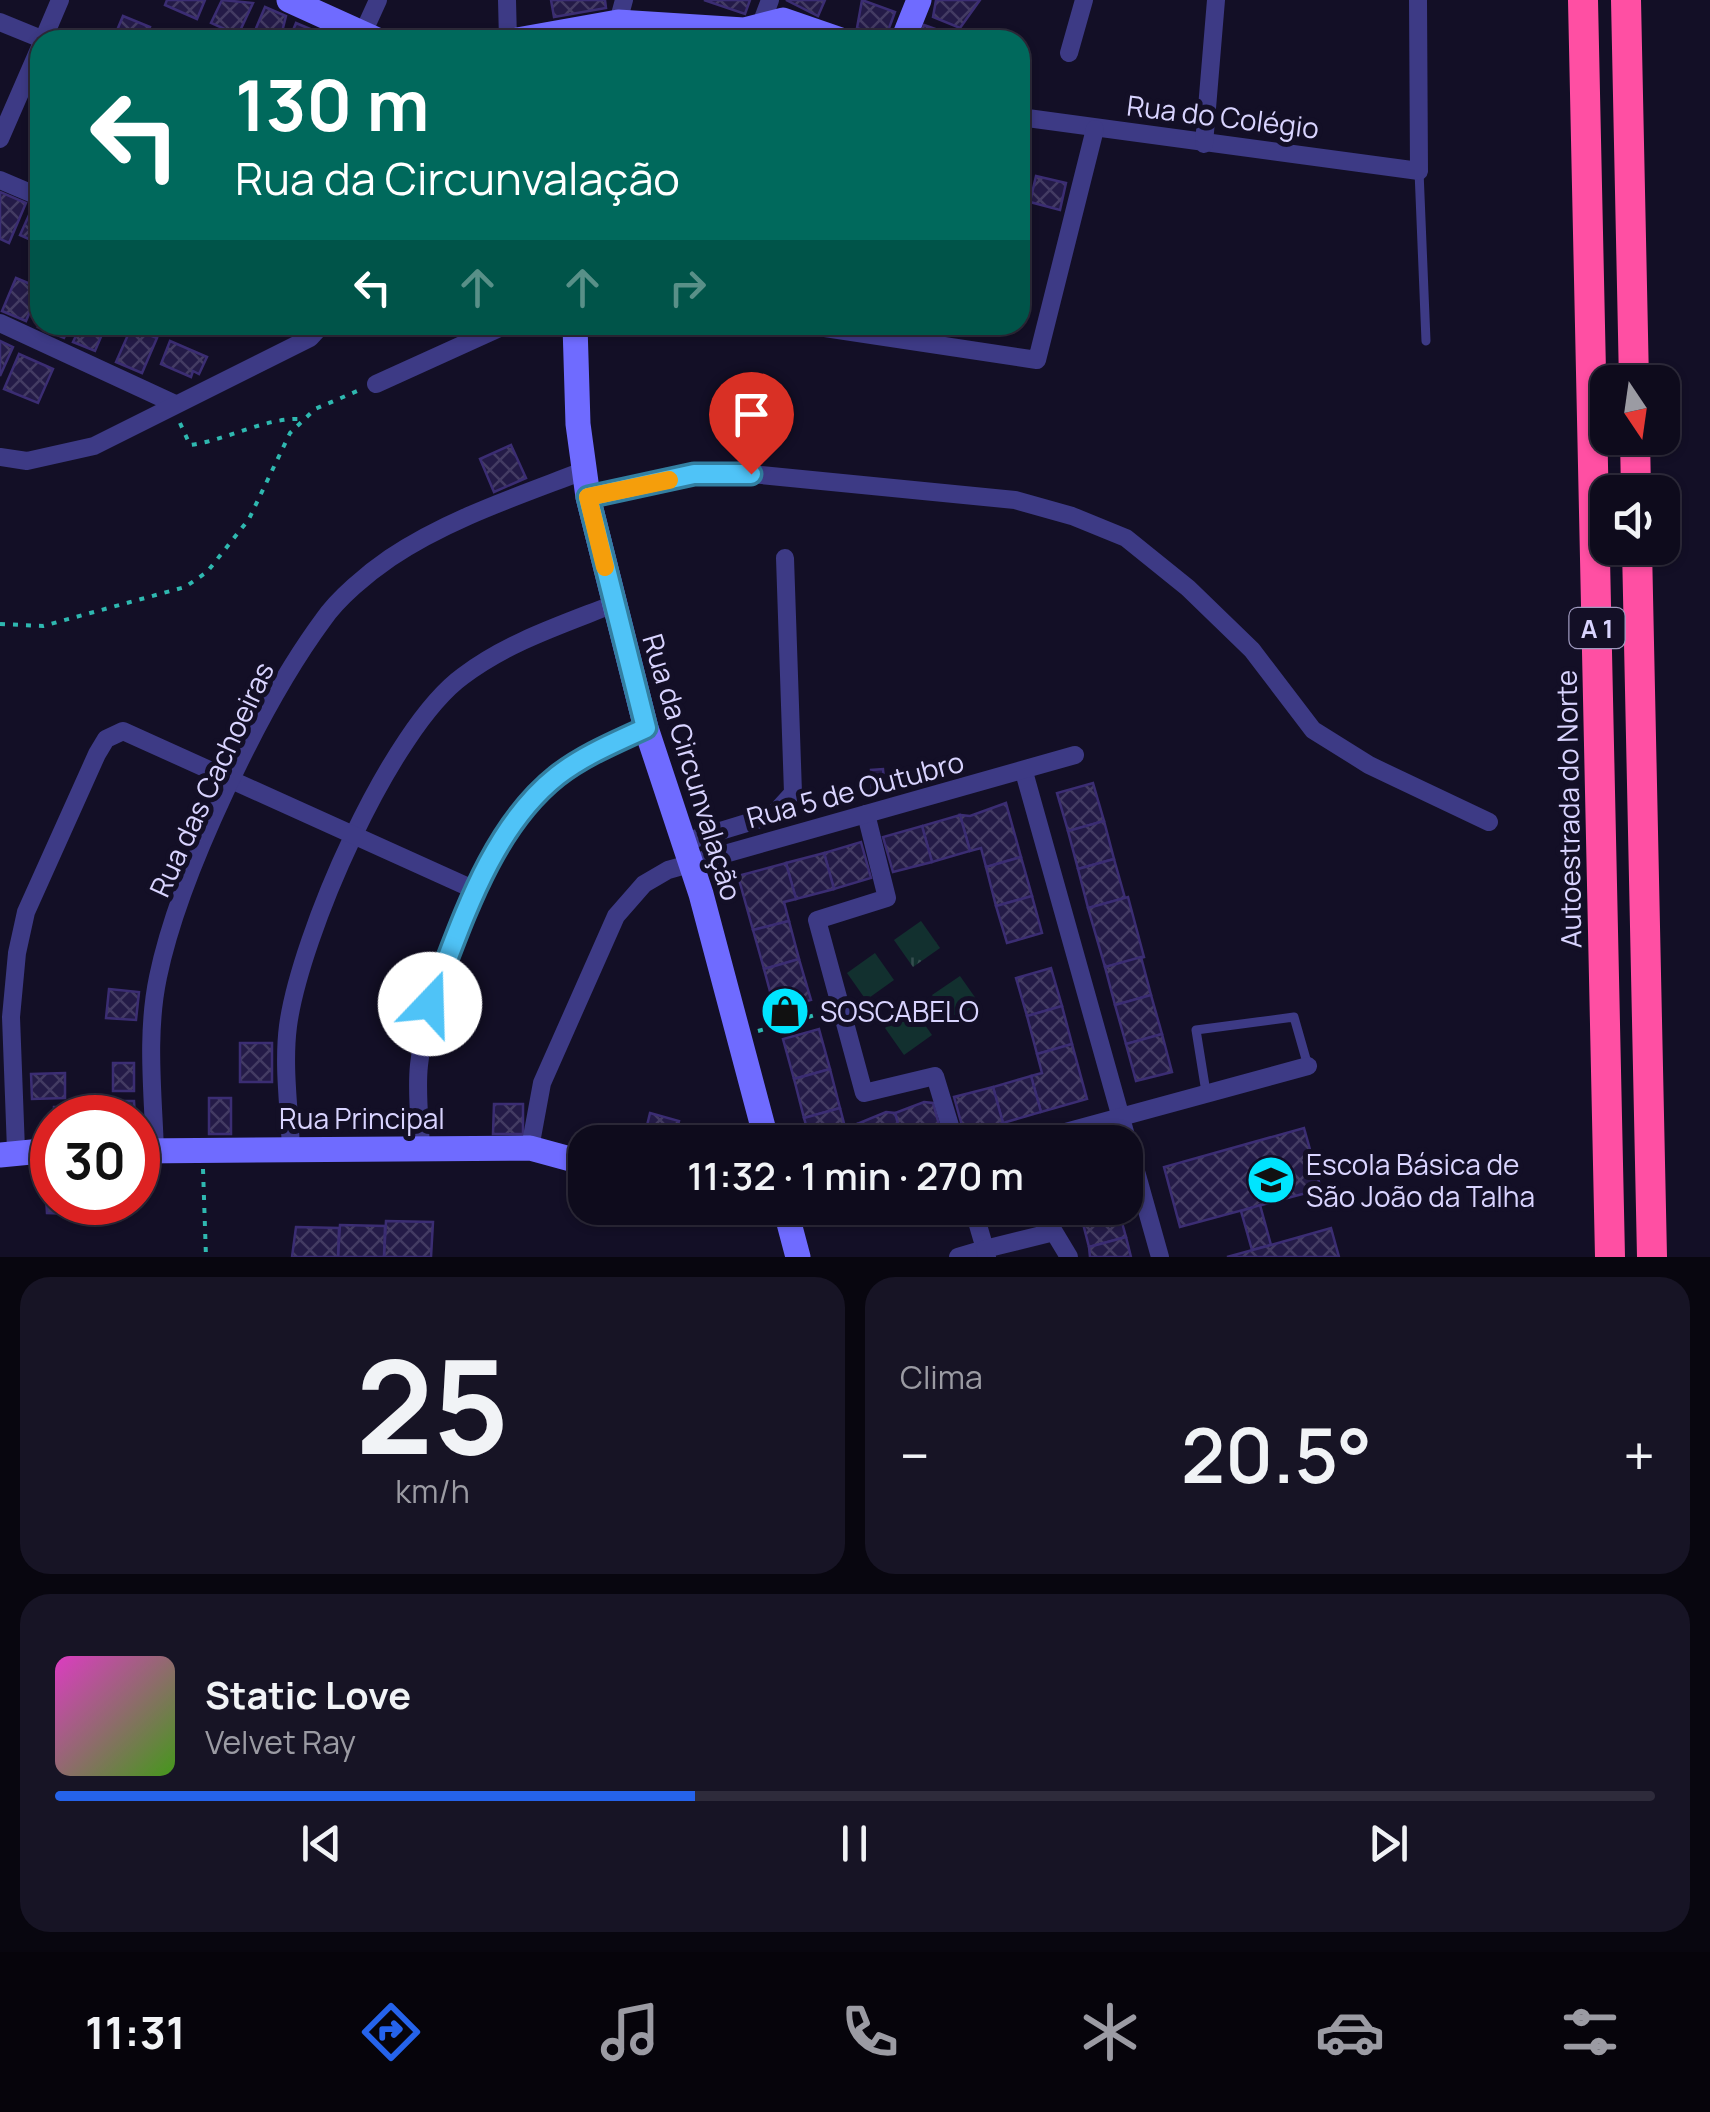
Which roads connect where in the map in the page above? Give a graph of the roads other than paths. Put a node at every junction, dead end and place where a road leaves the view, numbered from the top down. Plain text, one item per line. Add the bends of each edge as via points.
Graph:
1 (60, 0) edge
2 (289, 0) edge
3 (378, 0) edge
4 (507, 0) edge
5 (919, 0) edge
6 (1084, 0) edge
7 (1216, 0) edge
8 (1418, 0) edge
9 (1583, 0) edge
10 (1626, 0) edge
11 (621, 11) edge
12 (765, 12) edge
13 (0, 22) edge
14 (47, 30) edge
15 (356, 30) edge
16 (371, 30) edge
17 (508, 30) edge
18 (553, 30) edge
19 (672, 30) edge
20 (744, 30) edge
21 (810, 30) edge
22 (908, 30) edge
23 (30, 35) edge
24 (1069, 54) dead end
25 (30, 70) edge
26 (1030, 119) edge
27 (1095, 129) junction
28 (0, 139) edge
29 (1204, 144) junction
30 (1419, 171) junction
31 (0, 180) edge
32 (30, 193) edge
33 (0, 323) edge
34 (313, 335) edge
35 (484, 335) edge
36 (575, 335) edge
37 (912, 335) edge
38 (1426, 341) dead end
39 (1634, 365) edge
40 (376, 384) road end
41 (173, 404) junction
42 (0, 456) edge
43 (583, 470) junction
44 (588, 497) junction
45 (785, 558) dead end
46 (1638, 565) edge
47 (614, 604) junction
48 (646, 728) junction
49 (1075, 755) dead end
50 (1024, 772) junction
51 (232, 784) junction
52 (866, 814) junction
53 (1489, 822) dead end
54 (356, 834) junction
55 (688, 852) junction
56 (475, 890) junction
57 (6, 1018) edge
58 (1308, 1066) joint
59 (1207, 1094) junction
60 (148, 1095) edge
61 (1122, 1117) junction
62 (762, 1125) edge
63 (950, 1125) edge
64 (1092, 1125) edge
65 (291, 1148) junction
66 (421, 1148) junction
67 (530, 1148) junction
68 (160, 1151) edge
69 (8, 1152) edge
70 (568, 1158) edge
71 (792, 1225) edge
72 (978, 1225) edge
73 (986, 1253) edge
74 (798, 1257) edge
75 (958, 1257) edge
76 (1068, 1257) edge
77 (1160, 1257) edge
78 (1610, 1257) edge
79 (1652, 1257) edge

1 - 14 street
2 - 15 street
3 - 16 street
4 - 17 street
5 - 22 street
6 - 24 street
7 - 29 street
8 - 30 street
9 - 78 highway, Autoestrada do Norte / A 1
10 - 39 highway
11 - 18 street
11 - 19 street
12 - 20 street
12 - 21 street
13 - 23 street
25 - 28 street
26 - 27 street, Rua do Colégio
27 - 29 street, Rua do Colégio
27 - 37 street via 1036,360
29 - 30 street, Rua do Colégio
30 - 38 lane
31 - 32 street
33 - 41 street
34 - 41 street
35 - 40 street
36 - 43 street, Rua da Circunvalação
41 - 42 street via 94,446 27,460
43 - 44 street, Rua da Circunvalação
43 - 51 street, Rua das Cachoeiras via 477,512 389,559 350,593 325,616 275,694
44 - 47 street, Rua da Circunvalação
44 - 53 street via 694,474 751,474 1015,500 1072,516 1126,538 1188,588 1252,650 1313,730 1369,765
45 - 55 street via 793,793 773,815
46 - 79 highway, A 1
47 - 48 street, Rua da Circunvalação
47 - 54 street via 512,644 459,678 408,736
48 - 55 street, Rua da Circunvalação
48 - 56 street via 558,776 525,807
49 - 50 street, Rua 5 de Outubro
50 - 52 street, Rua 5 de Outubro
50 - 61 street
51 - 54 street
51 - 57 street via 124,732 106,739 26,912
51 - 60 street, Rua das Cachoeiras via 191,874 158,974
52 - 55 street, Rua 5 de Outubro
52 - 63 street via 887,898 818,920 840,1008 864,1093 935,1076
54 - 56 street
54 - 65 street via 302,961 288,1028
55 - 62 street, Rua da Circunvalação
55 - 67 street, Rua 5 de Outubro via 644,884 616,916 542,1083
56 - 66 street via 430,1004 418,1066
57 - 69 street
58 - 59 street
58 - 59 lane via 1294,1017 1196,1030
59 - 61 street
61 - 64 street
61 - 77 street
65 - 66 street, Rua Principal
65 - 68 street, Rua Principal
66 - 67 street, Rua Principal
67 - 70 street, Rua Principal
71 - 74 street
72 - 73 street
73 - 75 street
73 - 76 street via 1054,1232

